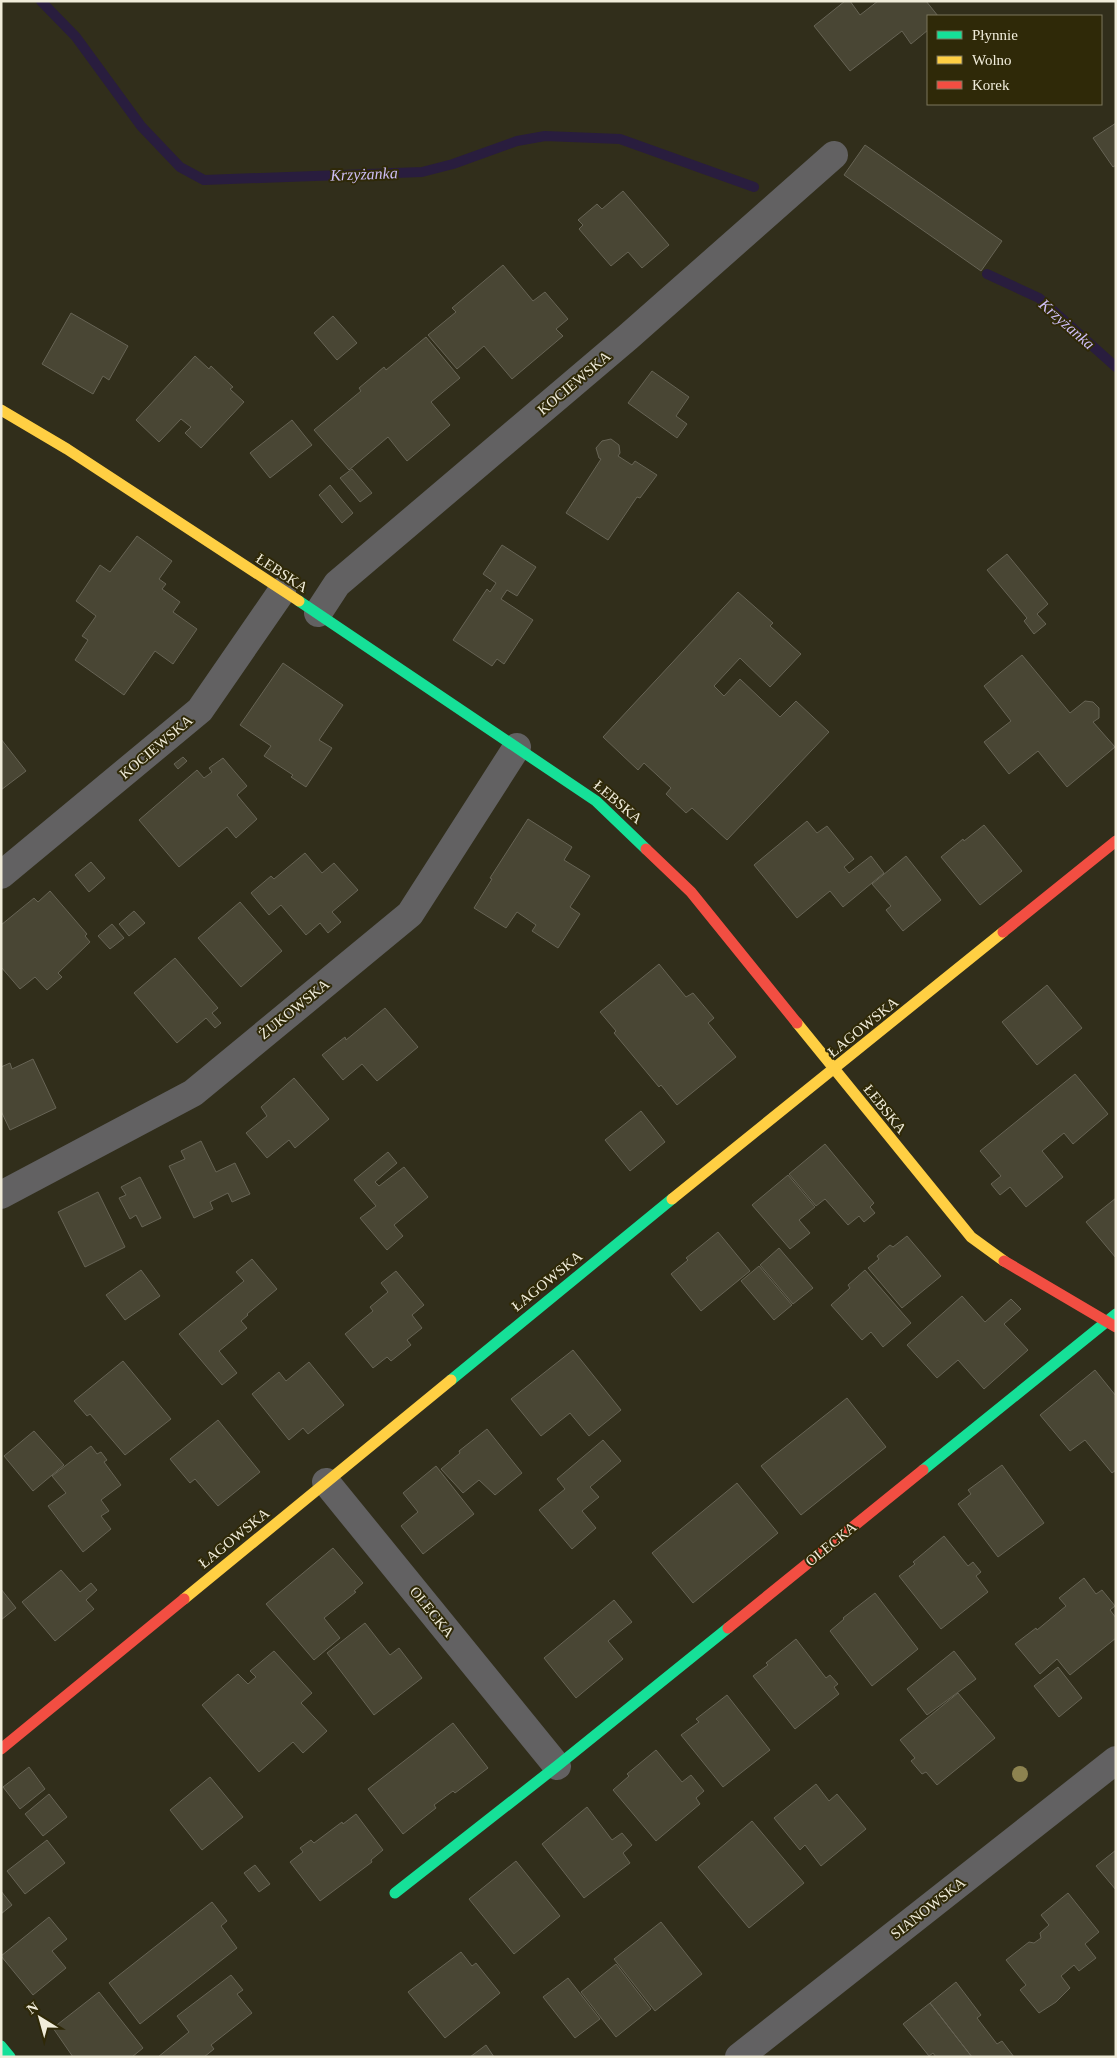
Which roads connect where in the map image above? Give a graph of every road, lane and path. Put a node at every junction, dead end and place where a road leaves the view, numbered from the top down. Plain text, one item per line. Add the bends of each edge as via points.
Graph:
1 (834, 154) dead end
2 (1, 410) edge
3 (282, 591) junction
4 (318, 613) junction
5 (518, 747) junction
6 (1116, 840) edge
7 (1, 875) edge
8 (834, 1070) junction
9 (1, 1196) edge
10 (1116, 1314) edge
11 (1111, 1325) edge
12 (326, 1482) junction
13 (1, 1749) edge
14 (1116, 1760) edge
15 (557, 1766) junction
16 (395, 1893) dead end
17 (1, 2046) edge
18 (10, 2057) edge
19 (739, 2057) edge

1 - 4 street, KOCIEWSKA via 628,337 337,584
2 - 3 street, ŁEBSKA via 67,449
3 - 4 street, ŁEBSKA
3 - 7 street, KOCIEWSKA via 200,710
4 - 5 street, ŁEBSKA
5 - 8 street, ŁEBSKA via 596,801 691,892
5 - 9 street, ŻUKOWSKA via 410,914 193,1093
6 - 8 street, ŁAGOWSKA
8 - 11 street, ŁEBSKA via 971,1238 1015,1269
8 - 12 street, ŁAGOWSKA
10 - 11 street, OLECKA
11 - 15 street, OLECKA
12 - 13 street, ŁAGOWSKA
12 - 15 street, OLECKA
14 - 19 street, SIANOWSKA
15 - 16 street, OLECKA
17 - 18 street

